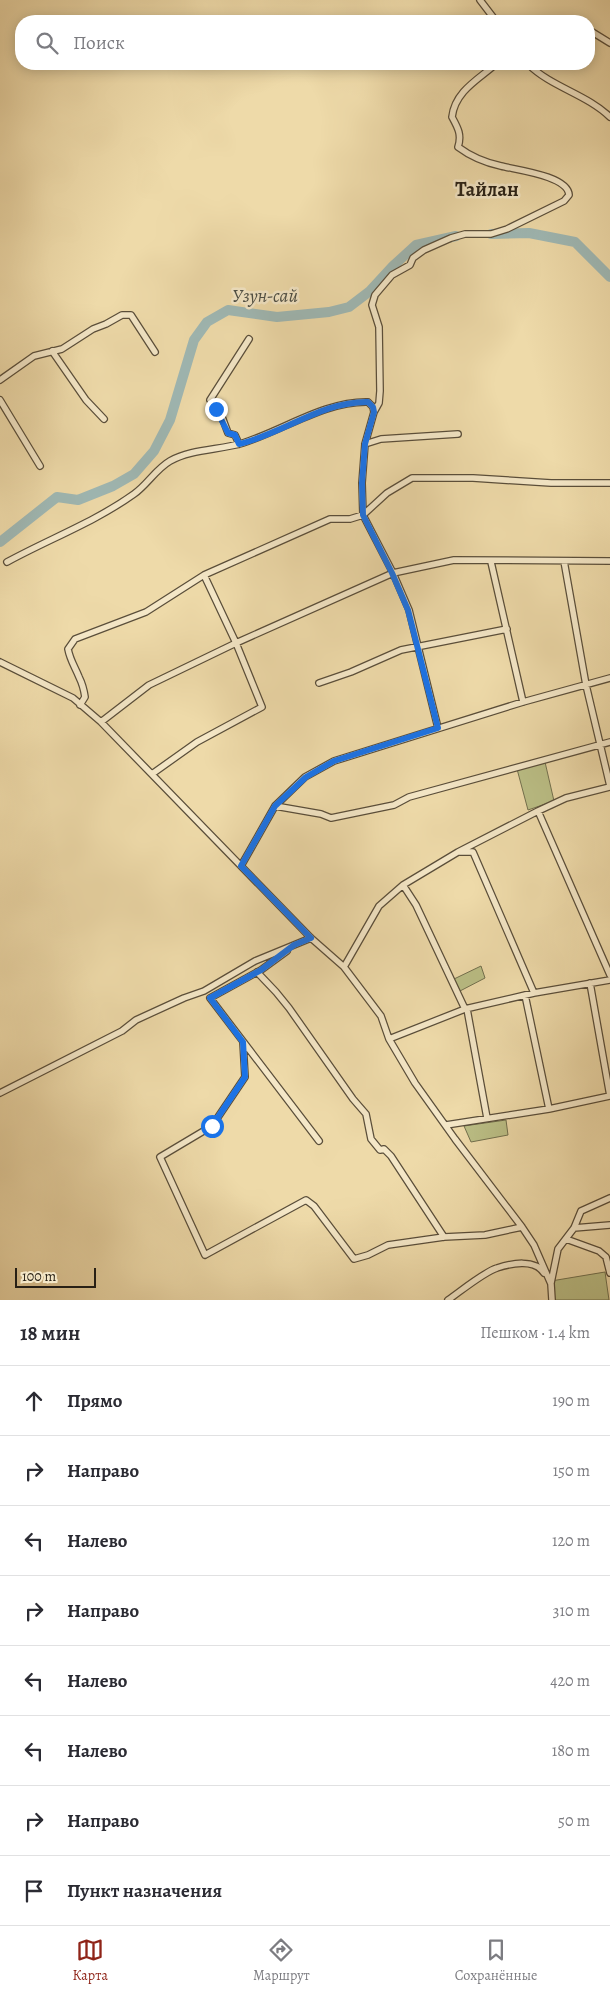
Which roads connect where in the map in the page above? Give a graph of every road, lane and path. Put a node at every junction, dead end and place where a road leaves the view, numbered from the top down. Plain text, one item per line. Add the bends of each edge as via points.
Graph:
1 (480, 0) edge
2 (491, 15) edge
3 (595, 34) edge
4 (610, 43) edge
5 (488, 70) edge
6 (537, 70) edge
7 (610, 117) edge
8 (249, 339) dead end
9 (52, 351) junction
10 (155, 352) dead end
11 (0, 380) edge
12 (0, 400) edge
13 (374, 412) junction
14 (104, 419) dead end
15 (458, 434) dead end
16 (239, 444) junction
17 (365, 444) junction
18 (40, 466) dead end
19 (610, 483) edge
20 (363, 515) junction
21 (564, 561) junction
22 (610, 561) edge
23 (7, 562) dead end
24 (491, 562) junction
25 (392, 573) junction
26 (204, 575) junction
27 (506, 629) junction
28 (236, 643) junction
29 (418, 646) junction
30 (0, 662) edge
31 (610, 678) edge
32 (319, 683) dead end
33 (586, 685) junction
34 (523, 702) junction
35 (80, 705) junction
36 (101, 722) junction
37 (438, 728) junction
38 (610, 742) edge
39 (602, 745) junction
40 (152, 774) junction
41 (610, 786) edge
42 (275, 806) junction
43 (538, 811) junction
44 (458, 852) junction
45 (241, 866) junction
46 (403, 885) junction
47 (311, 938) junction
48 (294, 945) junction
49 (344, 966) junction
50 (257, 972) junction
51 (610, 975) edge
52 (610, 980) edge
53 (590, 983) junction
54 (534, 993) junction
55 (525, 995) junction
56 (466, 1009) junction
57 (389, 1039) junction
58 (243, 1042) junction
59 (0, 1093) edge
60 (610, 1096) edge
61 (549, 1109) junction
62 (487, 1118) junction
63 (446, 1125) junction
64 (319, 1141) dead end
65 (610, 1198) edge
66 (610, 1225) edge
67 (522, 1226) junction
68 (574, 1228) junction
69 (444, 1237) junction
70 (566, 1239) junction
71 (610, 1273) edge
72 (552, 1284) junction
73 (448, 1300) edge
74 (552, 1300) edge

1 - 2 street
3 - 4 street
5 - 13 street via 473,82 455,105 452,117 459,129 458,147 500,166 525,170 563,184 569,190 569,196 507,229 489,235 465,234 424,250 413,258 410,265 392,275 375,295 372,306 379,327 380,391
6 - 7 street
8 - 16 street via 210,400 228,433 235,435
9 - 10 street via 62,349 122,315 131,315
9 - 11 street via 34,356
9 - 14 street via 86,400
12 - 18 street
13 - 16 street via 368,402 357,402 332,408
13 - 17 street
15 - 17 street via 390,438
16 - 23 street via 183,455 168,462 135,494
17 - 20 street
19 - 20 street via 412,478 386,493
20 - 25 street
20 - 26 street via 330,519
21 - 22 street
21 - 24 street
21 - 33 street
24 - 25 street via 454,560
24 - 27 street
25 - 28 street
25 - 29 street via 408,610
26 - 28 street
26 - 35 street via 146,612 75,639 68,649 83,688 85,698
27 - 29 street
27 - 34 street
28 - 36 street via 149,685
28 - 40 street via 262,707 197,742
29 - 32 street
29 - 37 street
30 - 35 street via 73,698
31 - 33 street
33 - 34 street
33 - 39 street
34 - 37 street
35 - 36 street
36 - 40 street
37 - 42 street via 334,761 306,777
38 - 39 street
39 - 41 street
39 - 42 street via 409,797 394,805 332,818
40 - 45 street
41 - 43 street via 566,798
42 - 45 street
43 - 44 street
43 - 51 street
44 - 46 street
44 - 54 street via 473,852
45 - 47 street
46 - 49 street via 379,906
46 - 56 street via 416,905
47 - 48 street
47 - 49 street
48 - 50 street
48 - 59 street via 255,961 204,991 136,1020 122,1031
49 - 57 street via 381,1016
50 - 58 street via 210,998
50 - 69 street via 276,992 366,1114 371,1139 380,1150 391,1156
52 - 53 street
53 - 54 street
53 - 60 street
54 - 55 street
55 - 56 street
55 - 61 street
56 - 57 street
56 - 62 street
57 - 63 street via 415,1083
58 - 64 street
58 - 69 street via 245,1077 212,1126 160,1157 205,1255 306,1200 354,1259 388,1245
60 - 61 street
61 - 62 street
62 - 63 street
63 - 67 street
65 - 68 street via 581,1211
66 - 68 street
67 - 69 street via 485,1234
67 - 72 street
68 - 70 street
70 - 71 street via 599,1251 606,1257
70 - 72 street via 558,1249
72 - 73 street via 541,1268 528,1263 496,1268
72 - 74 street

